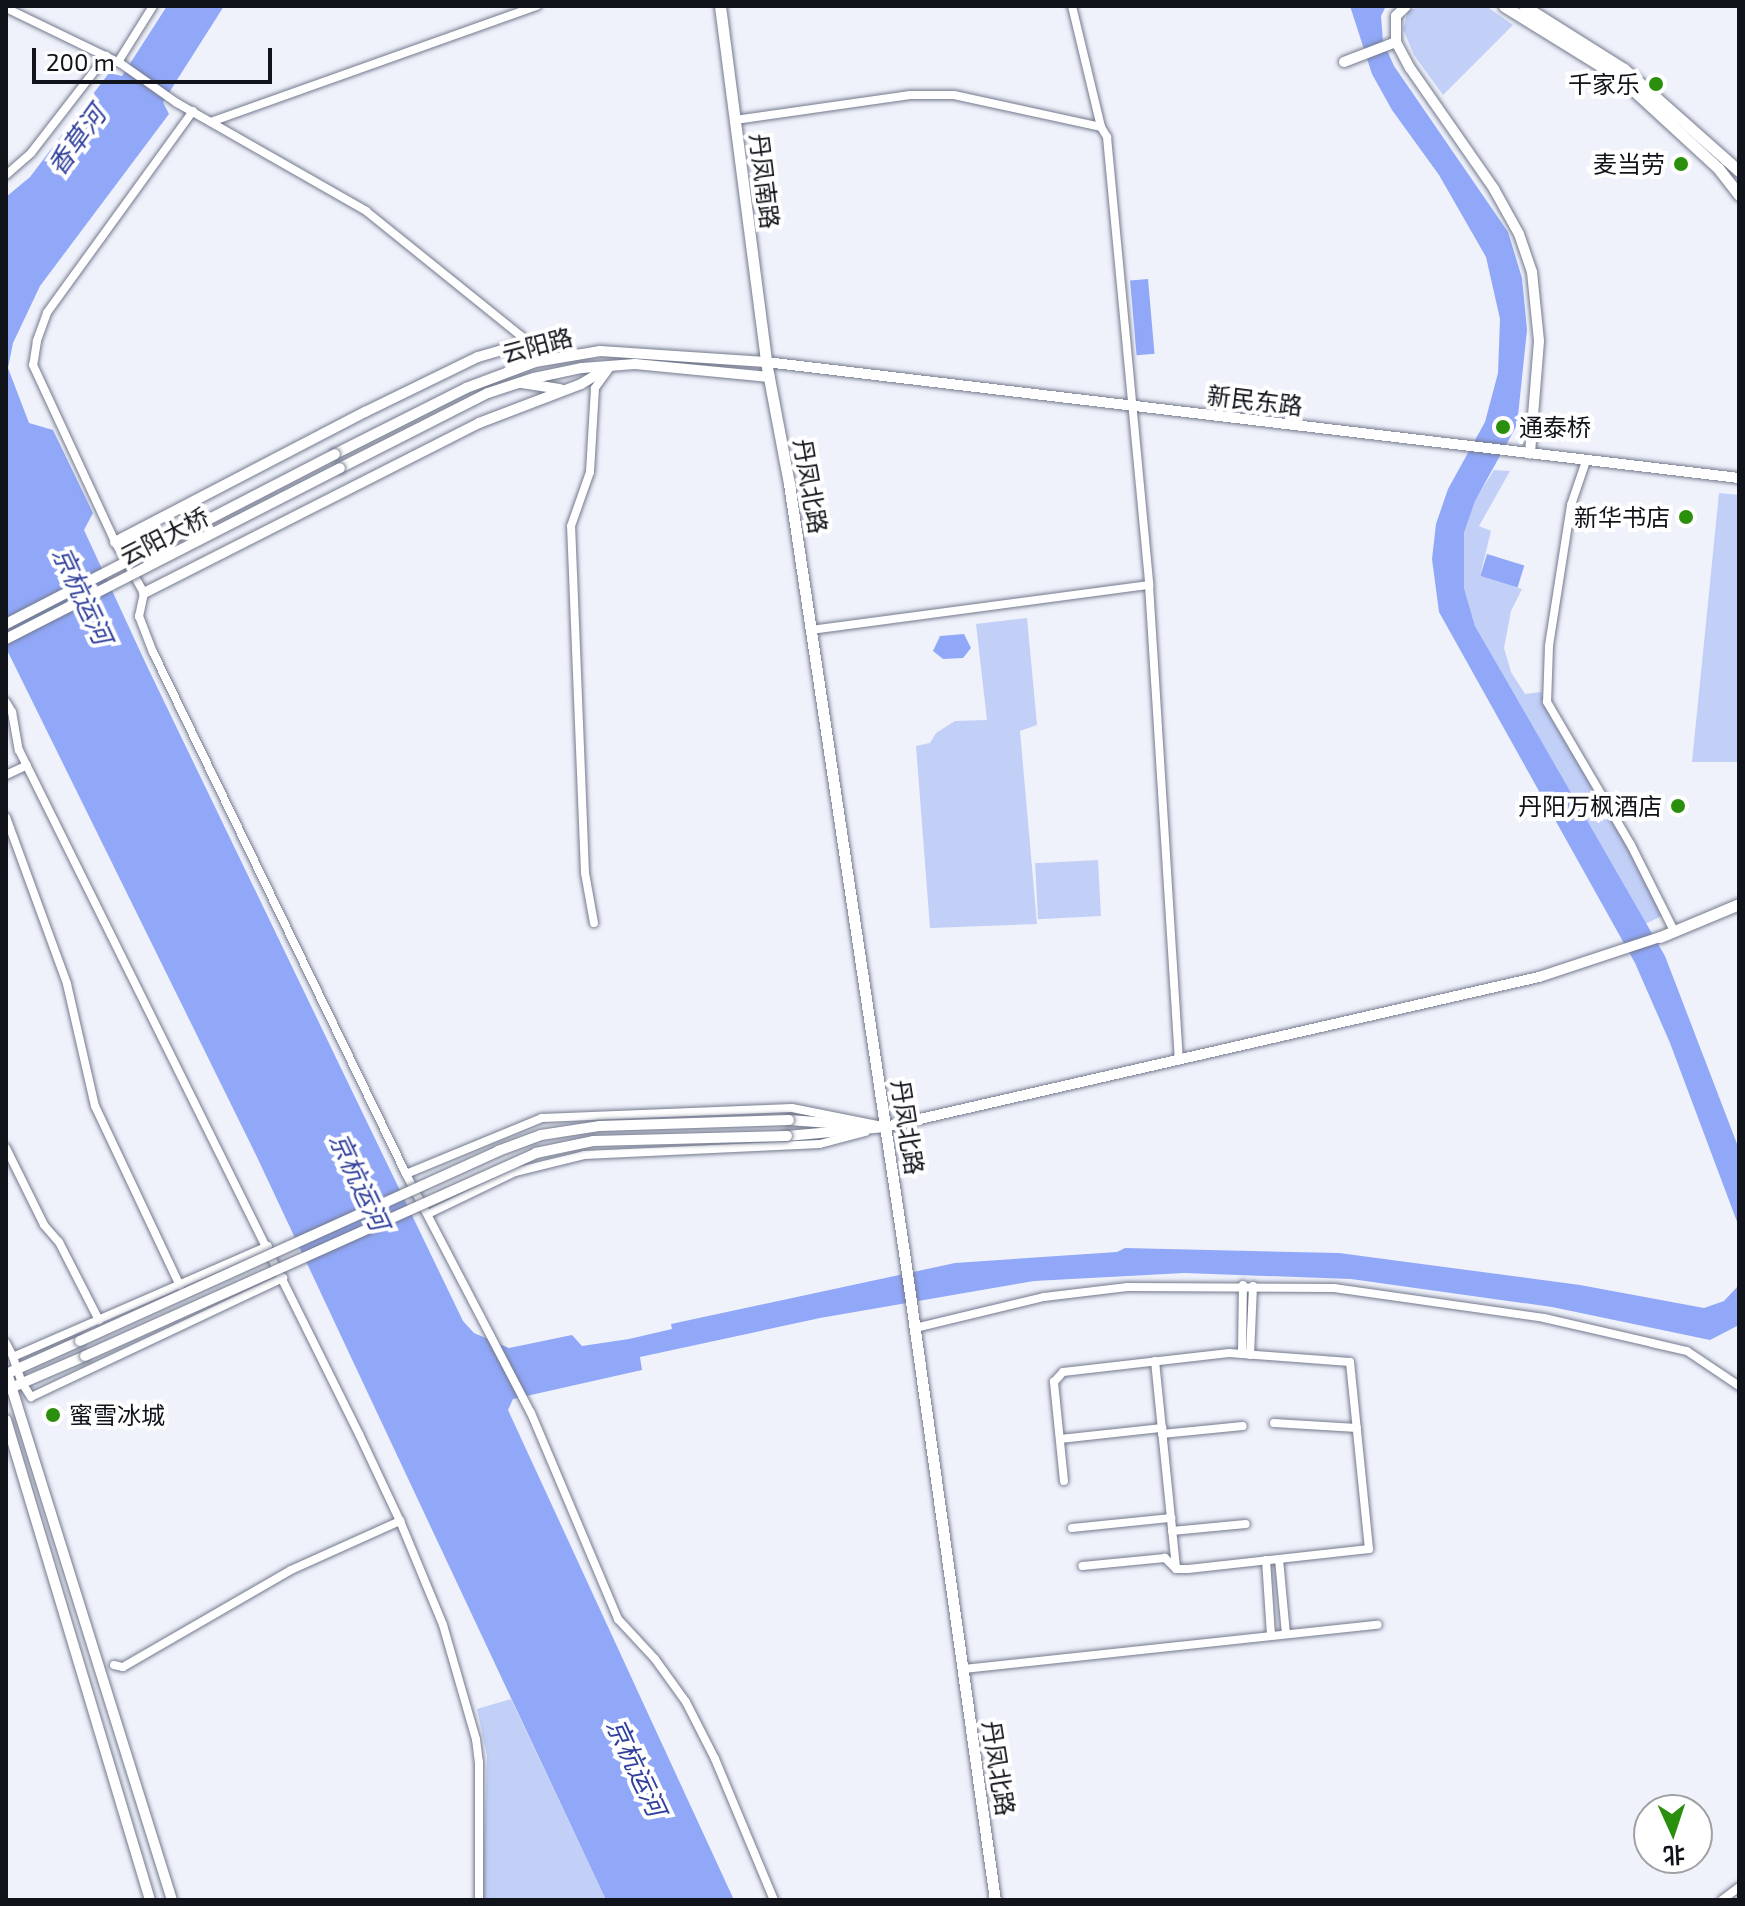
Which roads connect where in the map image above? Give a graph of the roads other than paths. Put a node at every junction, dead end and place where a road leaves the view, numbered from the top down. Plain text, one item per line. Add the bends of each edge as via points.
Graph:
1 (153, 6) edge
2 (537, 6) edge
3 (720, 6) edge
4 (1072, 6) edge
5 (1406, 6) edge
6 (1504, 6) edge
7 (1524, 6) edge
8 (6, 8) edge
9 (1395, 43) junction
10 (106, 56) junction
11 (1344, 62) dead end
12 (119, 63) junction
13 (193, 111) junction
14 (735, 120) junction
15 (211, 122) junction
16 (1101, 127) junction
17 (1731, 167) edge
18 (6, 175) edge
19 (1735, 181) edge
20 (1739, 195) edge
21 (526, 343) junction
22 (540, 361) junction
23 (766, 362) junction
24 (611, 366) junction
25 (769, 377) junction
26 (520, 382) junction
27 (595, 388) junction
28 (566, 389) junction
29 (1132, 406) junction
30 (335, 454) joint
31 (1530, 454) junction
32 (1586, 461) junction
33 (340, 468) joint
34 (1739, 478) edge
35 (115, 542) junction
36 (1149, 585) junction
37 (144, 593) junction
38 (6, 624) edge
39 (811, 630) junction
40 (6, 639) edge
41 (6, 702) edge
42 (27, 765) junction
43 (6, 775) edge
44 (6, 817) edge
45 (1739, 904) edge
46 (594, 923) dead end
47 (1674, 931) junction
48 (1660, 937) joint
49 (1179, 1059) junction
50 (885, 1127) junction
51 (6, 1148) edge
52 (406, 1174) junction
53 (428, 1214) junction
54 (268, 1246) junction
55 (283, 1278) junction
56 (180, 1286) junction
57 (1248, 1286) junction
58 (99, 1320) junction
59 (915, 1328) junction
60 (6, 1343) edge
61 (1246, 1355) junction
62 (13, 1357) junction
63 (1155, 1361) junction
64 (10, 1372) edge
65 (14, 1386) edge
66 (1739, 1386) edge
67 (6, 1420) edge
68 (1274, 1423) dead end
69 (1243, 1426) dead end
70 (1357, 1428) junction
71 (1162, 1431) junction
72 (1060, 1439) junction
73 (1064, 1481) dead end
74 (1171, 1518) junction
75 (400, 1521) junction
76 (1246, 1524) dead end
77 (1072, 1528) dead end
78 (1172, 1531) junction
79 (1279, 1559) junction
80 (1266, 1560) junction
81 (1082, 1566) dead end
82 (1176, 1569) junction
83 (1378, 1625) dead end
84 (1286, 1634) junction
85 (1271, 1636) junction
86 (114, 1665) dead end
87 (963, 1669) junction
88 (1739, 1887) edge
89 (1723, 1898) edge
90 (150, 1900) edge
91 (172, 1900) edge
92 (479, 1900) edge
93 (774, 1900) edge
94 (995, 1900) edge
95 (1713, 1900) edge

1 - 12 street
2 - 15 street
3 - 14 main road, 丹凤南路
4 - 16 street
5 - 9 street via 1396,16
6 - 17 main road via 1584,52
7 - 17 main road via 1624,69
8 - 10 street
9 - 11 street
9 - 31 street via 1494,189 1532,272 1539,341
10 - 12 street
10 - 18 street via 31,153
12 - 13 street
13 - 15 street
13 - 35 street via 47,313 37,341 33,365
14 - 16 street via 910,95 954,95
14 - 23 main road, 丹凤南路
15 - 21 street via 366,211
16 - 29 street via 1107,137
17 - 19 main road
19 - 20 main road
21 - 22 street
21 - 35 street via 478,357
22 - 23 street, 云阳路 via 600,351
22 - 30 street, 云阳路 via 466,388
23 - 25 main road, 丹凤北路
23 - 29 street, 新民东路
24 - 25 street, 云阳路
24 - 26 street, 云阳路
24 - 27 street
24 - 28 street
25 - 39 main road, 丹凤北路
26 - 28 street
26 - 33 street, 云阳路
27 - 28 street
27 - 46 street via 590,472 571,526 585,873
28 - 37 street via 479,423
29 - 31 street, 新民东路
29 - 36 street
30 - 38 street, 云阳大桥, bridge
31 - 32 street, 新民东路
32 - 34 street, 新民东路
32 - 47 street via 1571,505 1549,646 1547,702 1631,845
33 - 40 street, 云阳大桥, bridge
35 - 37 street
36 - 39 street
36 - 49 street
37 - 52 street via 139,616 153,652
39 - 50 main road, 丹凤北路
41 - 42 street
42 - 43 street
42 - 54 street
44 - 56 street via 67,984 95,1106
45 - 47 main road
47 - 48 main road
48 - 49 street via 1539,977
49 - 50 street
50 - 52 street via 792,1108 542,1118
50 - 53 street via 820,1144 584,1155 515,1172
50 - 59 main road, 丹凤北路
50 - 64 street, bridge via 789,1120 600,1126 541,1135
50 - 65 street, bridge via 787,1136 593,1141 536,1153
51 - 58 street
52 - 53 street
53 - 93 street via 527,1405 618,1619 686,1702
54 - 55 street
54 - 56 street
55 - 65 street via 31,1397
55 - 75 street
56 - 58 street
57 - 59 street via 1127,1287 1044,1297
57 - 61 street
57 - 66 street via 1334,1288 1544,1318 1687,1351
58 - 62 street
59 - 87 main road, 丹凤北路
60 - 62 street
61 - 63 street
61 - 70 street via 1350,1362
62 - 64 street
63 - 71 street
63 - 72 street via 1070,1370 1058,1376 1054,1382
64 - 65 street
65 - 91 street
67 - 90 street
68 - 70 street
69 - 71 street
70 - 79 street via 1369,1549
71 - 72 street
71 - 74 street
72 - 73 street
74 - 77 street
74 - 78 street
75 - 86 street via 291,1570 123,1667
75 - 92 street via 443,1625 476,1739 482,1846
76 - 78 street
78 - 82 street
79 - 80 street
79 - 84 street
80 - 82 street
80 - 85 street
81 - 82 street via 1165,1558
83 - 84 street
84 - 85 street
85 - 87 street
87 - 94 main road, 丹凤北路
88 - 89 street
89 - 95 street

